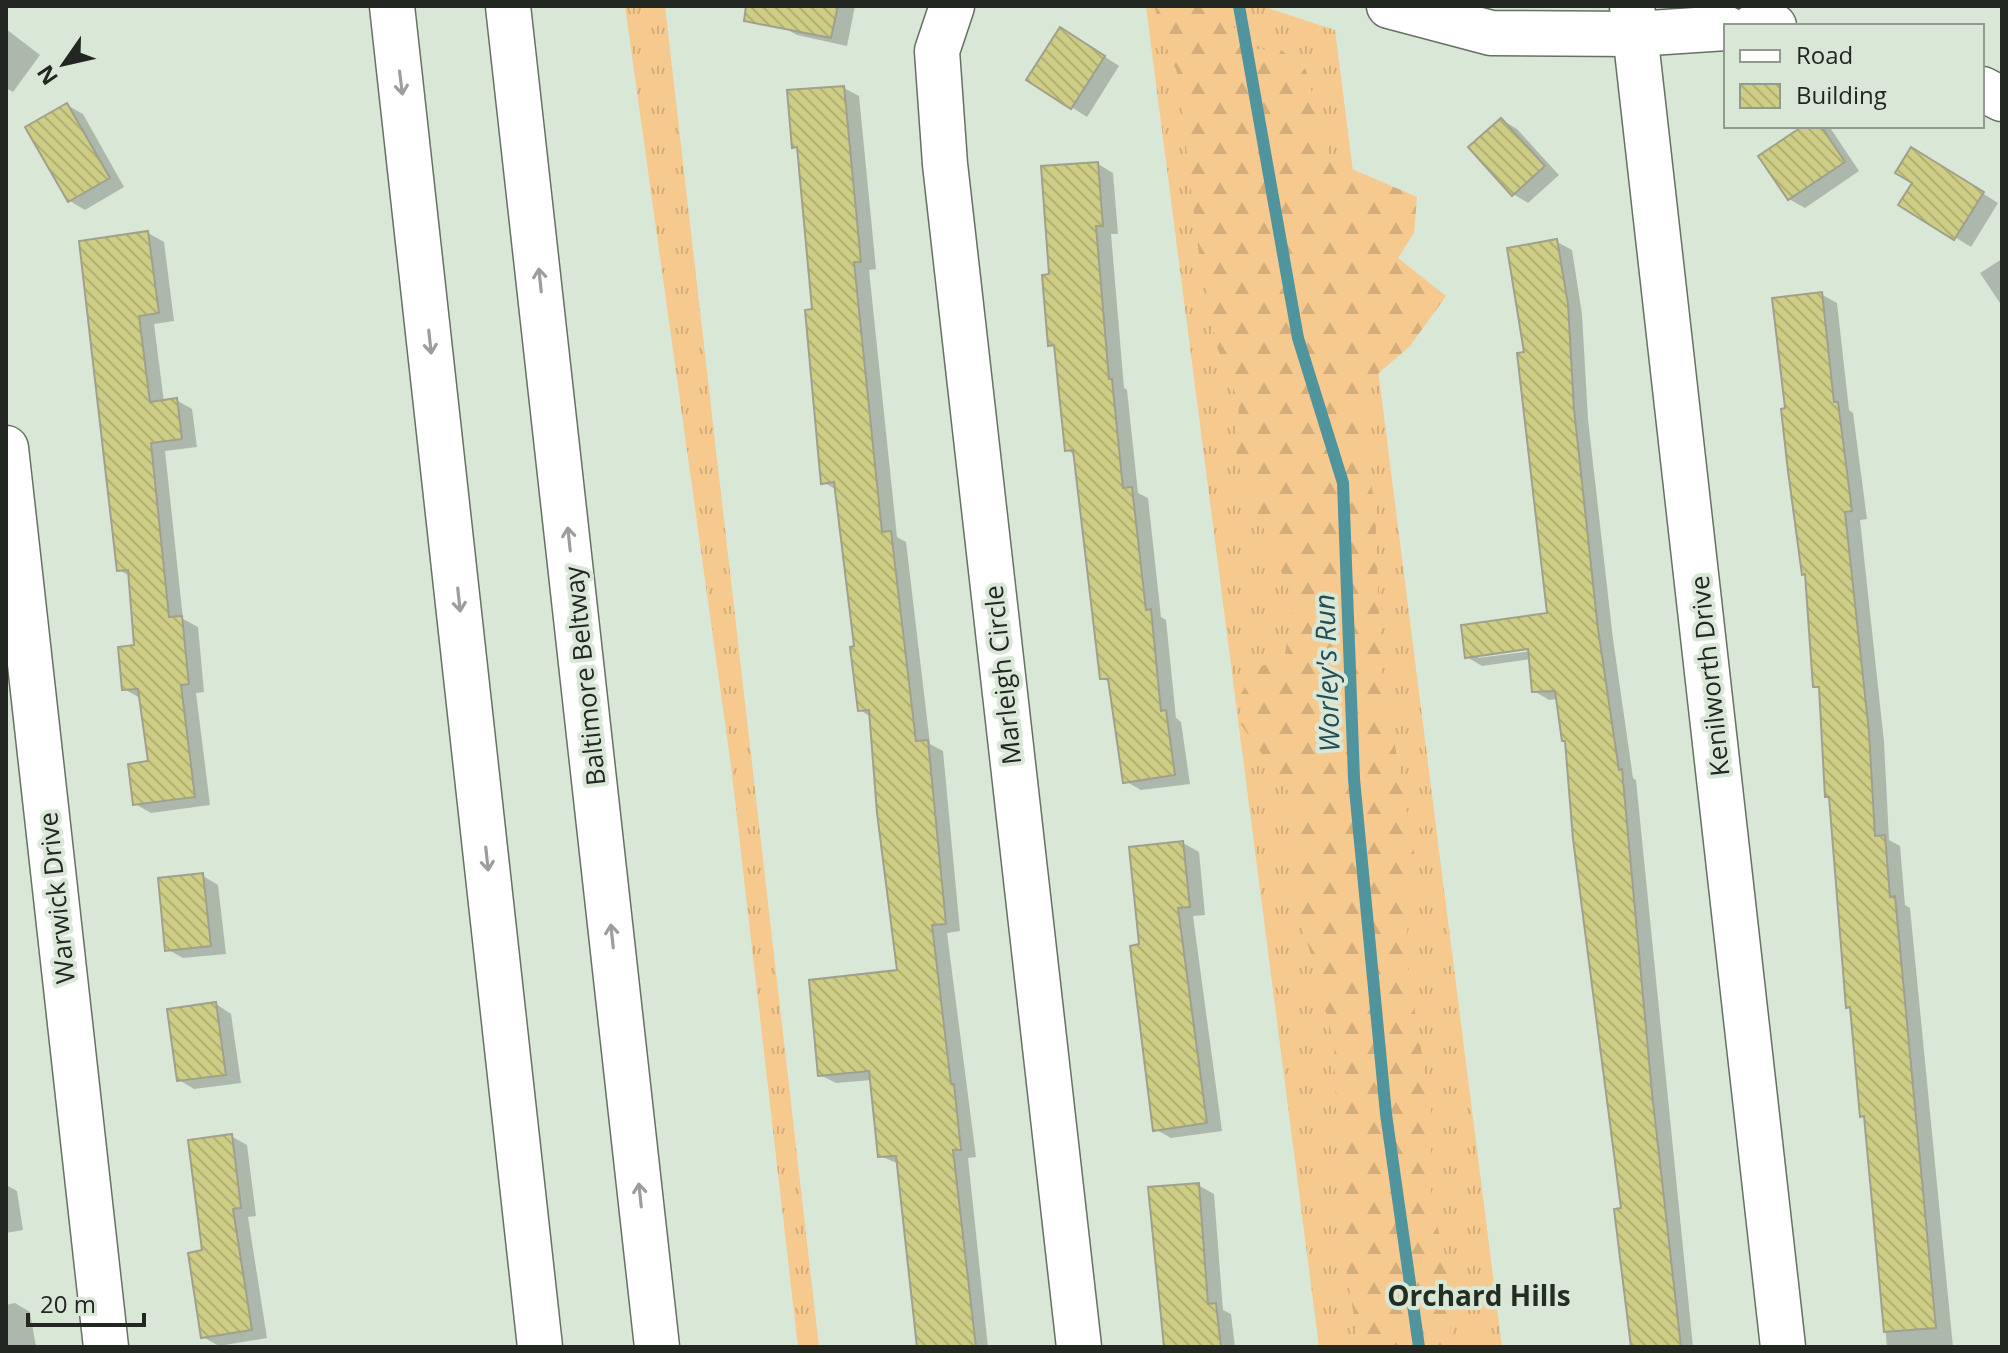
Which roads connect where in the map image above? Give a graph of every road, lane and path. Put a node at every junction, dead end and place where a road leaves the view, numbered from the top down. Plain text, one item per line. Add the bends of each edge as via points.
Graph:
1 (392, 6) edge
2 (508, 6) edge
3 (952, 6) edge
4 (1389, 6) edge
5 (1633, 20) edge
6 (1724, 28) edge
7 (1984, 90) edge
8 (2002, 99) edge
9 (6, 448) edge
10 (649, 1272) junction
11 (106, 1347) edge
12 (540, 1347) edge
13 (657, 1347) edge
14 (680, 1347) edge
15 (1079, 1347) edge
16 (1783, 1347) edge

1 -> 12 main road
10 -> 2 main road, Baltimore Beltway
3 - 15 main road, Marleigh Circle via 937,51 945,164
4 - 5 main road via 1491,33
5 - 6 main road
5 - 16 main road, Kenilworth Drive
7 - 8 main road
9 - 11 main road, Warwick Drive
10 - 13 main road, Baltimore Beltway
10 - 14 main road

